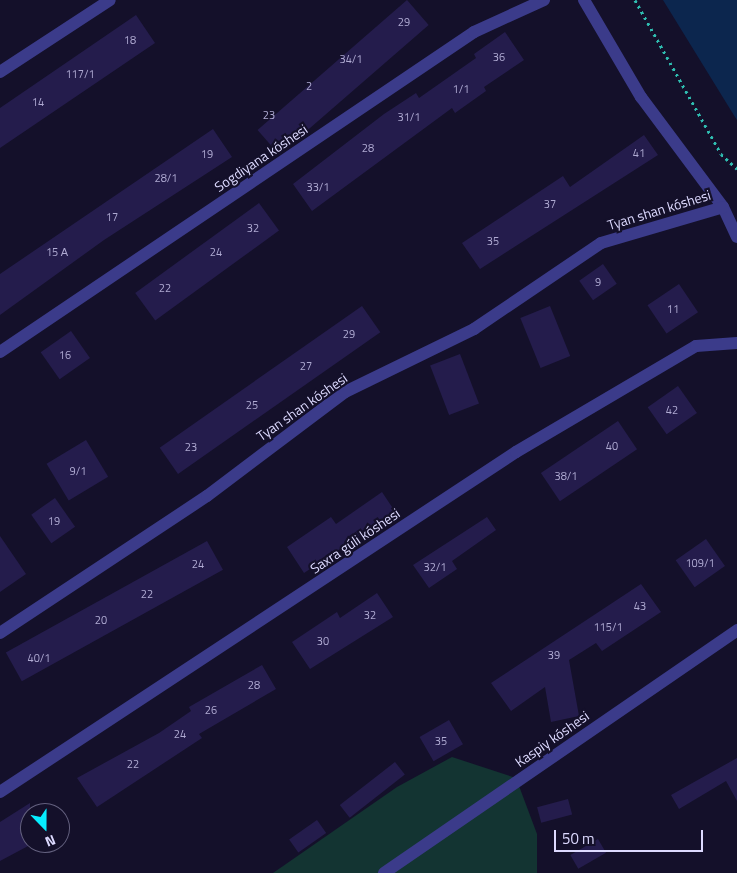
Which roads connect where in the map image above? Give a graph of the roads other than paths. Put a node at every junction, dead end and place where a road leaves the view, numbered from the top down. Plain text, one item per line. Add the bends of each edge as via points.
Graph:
1 (110, 0) edge
2 (544, 0) edge
3 (584, 0) edge
4 (0, 72) edge
5 (723, 207) junction
6 (737, 237) edge
7 (737, 343) edge
8 (0, 352) edge
9 (737, 630) edge
10 (0, 633) edge
11 (0, 792) edge
12 (384, 873) edge

1 - 4 street
2 - 8 street, Sogdiyana kóshesi via 474,32
3 - 5 street via 641,97
5 - 6 street
5 - 10 street, Tyan shan kóshesi via 601,243 474,329 345,392 208,496
7 - 11 street, Saxra gúli kóshesi via 696,346 516,452
9 - 12 street, Kaspiy kóshesi

